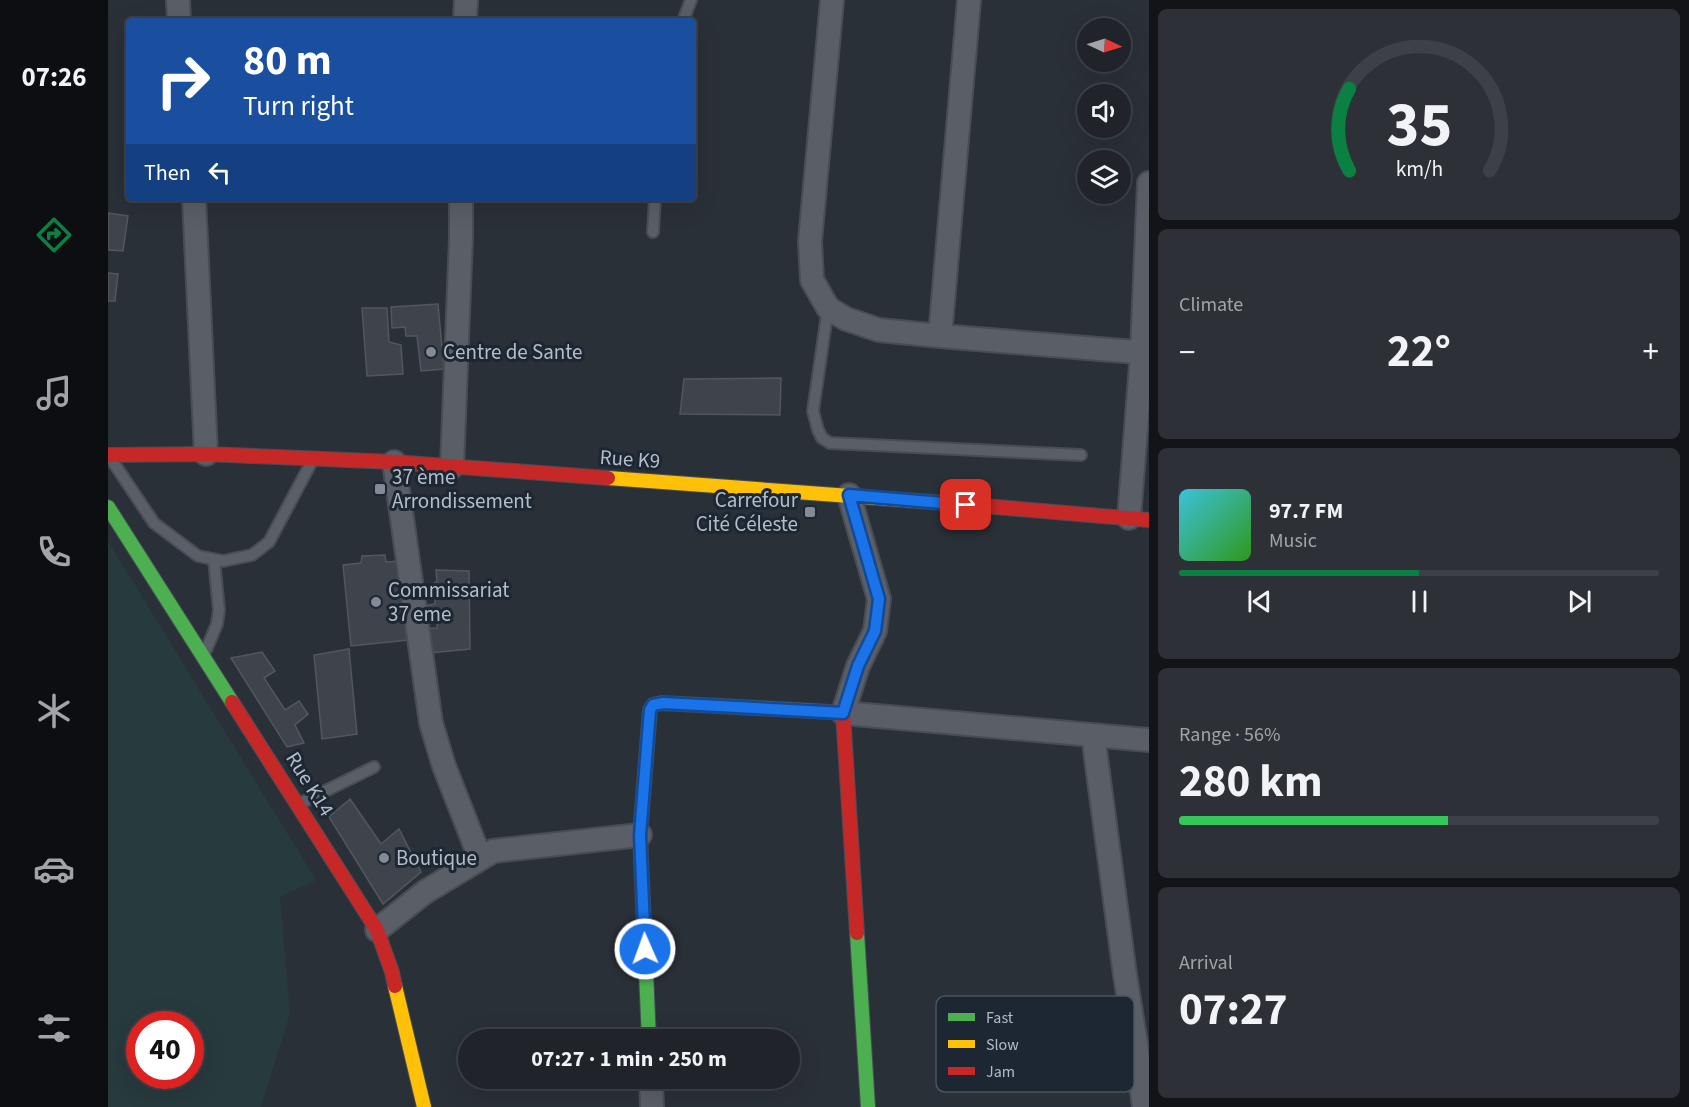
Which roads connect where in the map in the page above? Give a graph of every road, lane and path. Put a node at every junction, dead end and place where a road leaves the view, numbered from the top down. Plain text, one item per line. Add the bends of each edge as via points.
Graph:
1 (178, 0) edge
2 (466, 0) edge
3 (691, 0) edge
4 (832, 0) edge
5 (969, 0) edge
6 (179, 18) edge
7 (465, 18) edge
8 (684, 18) edge
9 (1149, 183) edge
10 (194, 201) edge
11 (461, 201) edge
12 (656, 201) edge
13 (653, 232) dead end
14 (828, 308) junction
15 (940, 336) junction
16 (1145, 352) edge
17 (206, 454) junction
18 (108, 455) edge
19 (1081, 455) dead end
20 (313, 460) junction
21 (394, 462) junction
22 (452, 467) junction
23 (849, 495) junction
24 (108, 507) edge
25 (1139, 519) edge
26 (214, 560) junction
27 (203, 656) junction
28 (843, 713) junction
29 (1093, 735) junction
30 (1149, 740) edge
31 (374, 767) dead end
32 (298, 805) junction
33 (640, 835) junction
34 (480, 858) junction
35 (377, 930) junction
36 (1128, 996) edge
37 (649, 1029) edge
38 (1134, 1031) edge
39 (651, 1089) edge
40 (424, 1107) edge
41 (652, 1107) edge
42 (868, 1107) edge
43 (1144, 1107) edge

1 - 6 street
2 - 7 street
3 - 8 lane
4 - 14 street via 810,241 812,280
5 - 15 street
9 - 16 street
10 - 17 street
11 - 22 street
12 - 13 lane
14 - 15 street via 846,320 879,330
14 - 19 lane via 813,411 822,438 830,443
15 - 16 street
16 - 25 street
17 - 18 street, Rue K9
17 - 20 street, Rue K9
18 - 26 lane via 154,523 198,556
20 - 21 street, Rue K9
20 - 26 lane via 269,542 252,555
21 - 22 street, Rue K9
21 - 34 street via 431,723
22 - 23 street, Rue K9
23 - 25 street, Rue K9
23 - 28 street via 879,599 875,631 858,666
24 - 27 street, Rue K14
26 - 27 lane via 219,610
27 - 32 street, Rue K14
28 - 29 street
28 - 33 street via 653,705
28 - 42 street
29 - 30 street
29 - 36 street
31 - 32 lane
32 - 35 street, Rue K14
33 - 34 street via 511,848
33 - 37 street
34 - 35 street via 425,892
35 - 40 street, Rue K14 via 392,972
38 - 43 street
39 - 41 street

